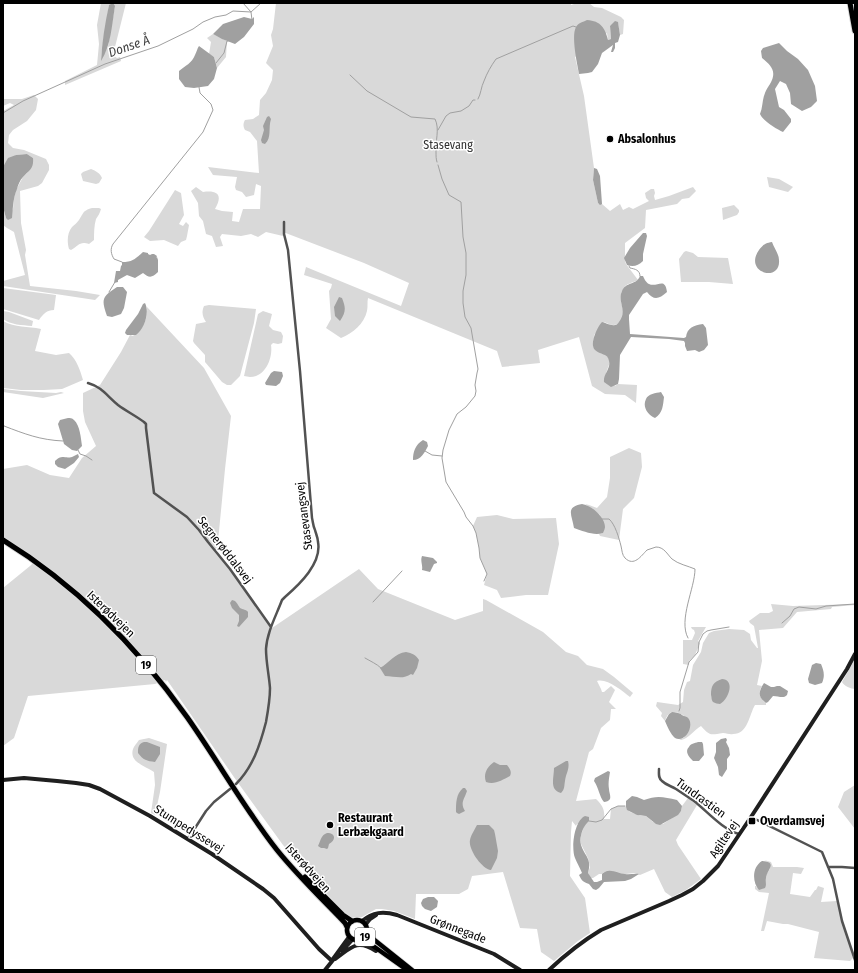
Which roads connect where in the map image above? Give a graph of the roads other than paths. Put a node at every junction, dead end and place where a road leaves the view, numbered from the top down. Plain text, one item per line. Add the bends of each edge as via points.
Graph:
1 (850, 3) edge
2 (855, 31) edge
3 (284, 222) dead end
4 (88, 383) dead end
5 (3, 540) edge
6 (271, 627) junction
7 (855, 654) edge
8 (659, 770) dead end
9 (3, 780) edge
10 (236, 784) dead end
11 (230, 790) dead end
12 (751, 817) junction
13 (256, 820) junction
14 (740, 834) junction
15 (188, 838) junction
16 (828, 867) junction
17 (855, 868) edge
18 (352, 921) junction
19 (364, 922) junction
20 (348, 927) junction
21 (367, 934) junction
22 (351, 938) junction
23 (362, 939) junction
24 (333, 960) junction
25 (855, 960) edge
26 (397, 963) junction
27 (325, 970) edge
28 (407, 970) edge
29 (412, 970) edge
30 (520, 970) edge
31 (549, 970) edge

1 - 2 highway
3 - 6 street, Stasevangsvej via 312,518 319,550 306,577 282,600
4 - 6 street, Segnerøddalsvej via 104,391 117,404 144,422 154,493 187,517 199,530
5 - 13 highway, Isterødvejen / 19 via 69,588 153,672 188,718
6 - 10 street, Stasevangsvej via 266,648 269,707 263,734 256,756 244,777
7 - 12 street, Agiltevej
8 - 14 street, Tundrastien via 660,780 694,801 732,832
9 - 15 street, Stumpedyssevej via 24,778 89,785
11 - 15 street via 206,811
12 - 14 street, Agiltevej
12 - 16 street via 819,850 824,855
13 - 18 highway, Isterødvejen / 19 via 297,869
13 - 20 highway, Isterødvejen / 19 via 292,867
14 - 31 street, Agiltevej via 718,866 703,881 669,901 601,930 575,947
15 - 24 street, Stumpedyssevej via 274,898 319,949
16 - 17 street
16 - 25 street
18 - 19 main road, 19
18 - 20 main road, 19
19 - 21 main road, 19
19 - 30 street, Grønnegade via 386,913 400,917 503,958
20 - 22 main road, 19 via 347,933
21 - 23 main road, 19
21 - 29 main road, 19
22 - 23 main road, 19
22 - 24 street
23 - 26 main road, 19
24 - 26 street via 351,947 364,945
24 - 27 street
26 - 28 main road, 19

